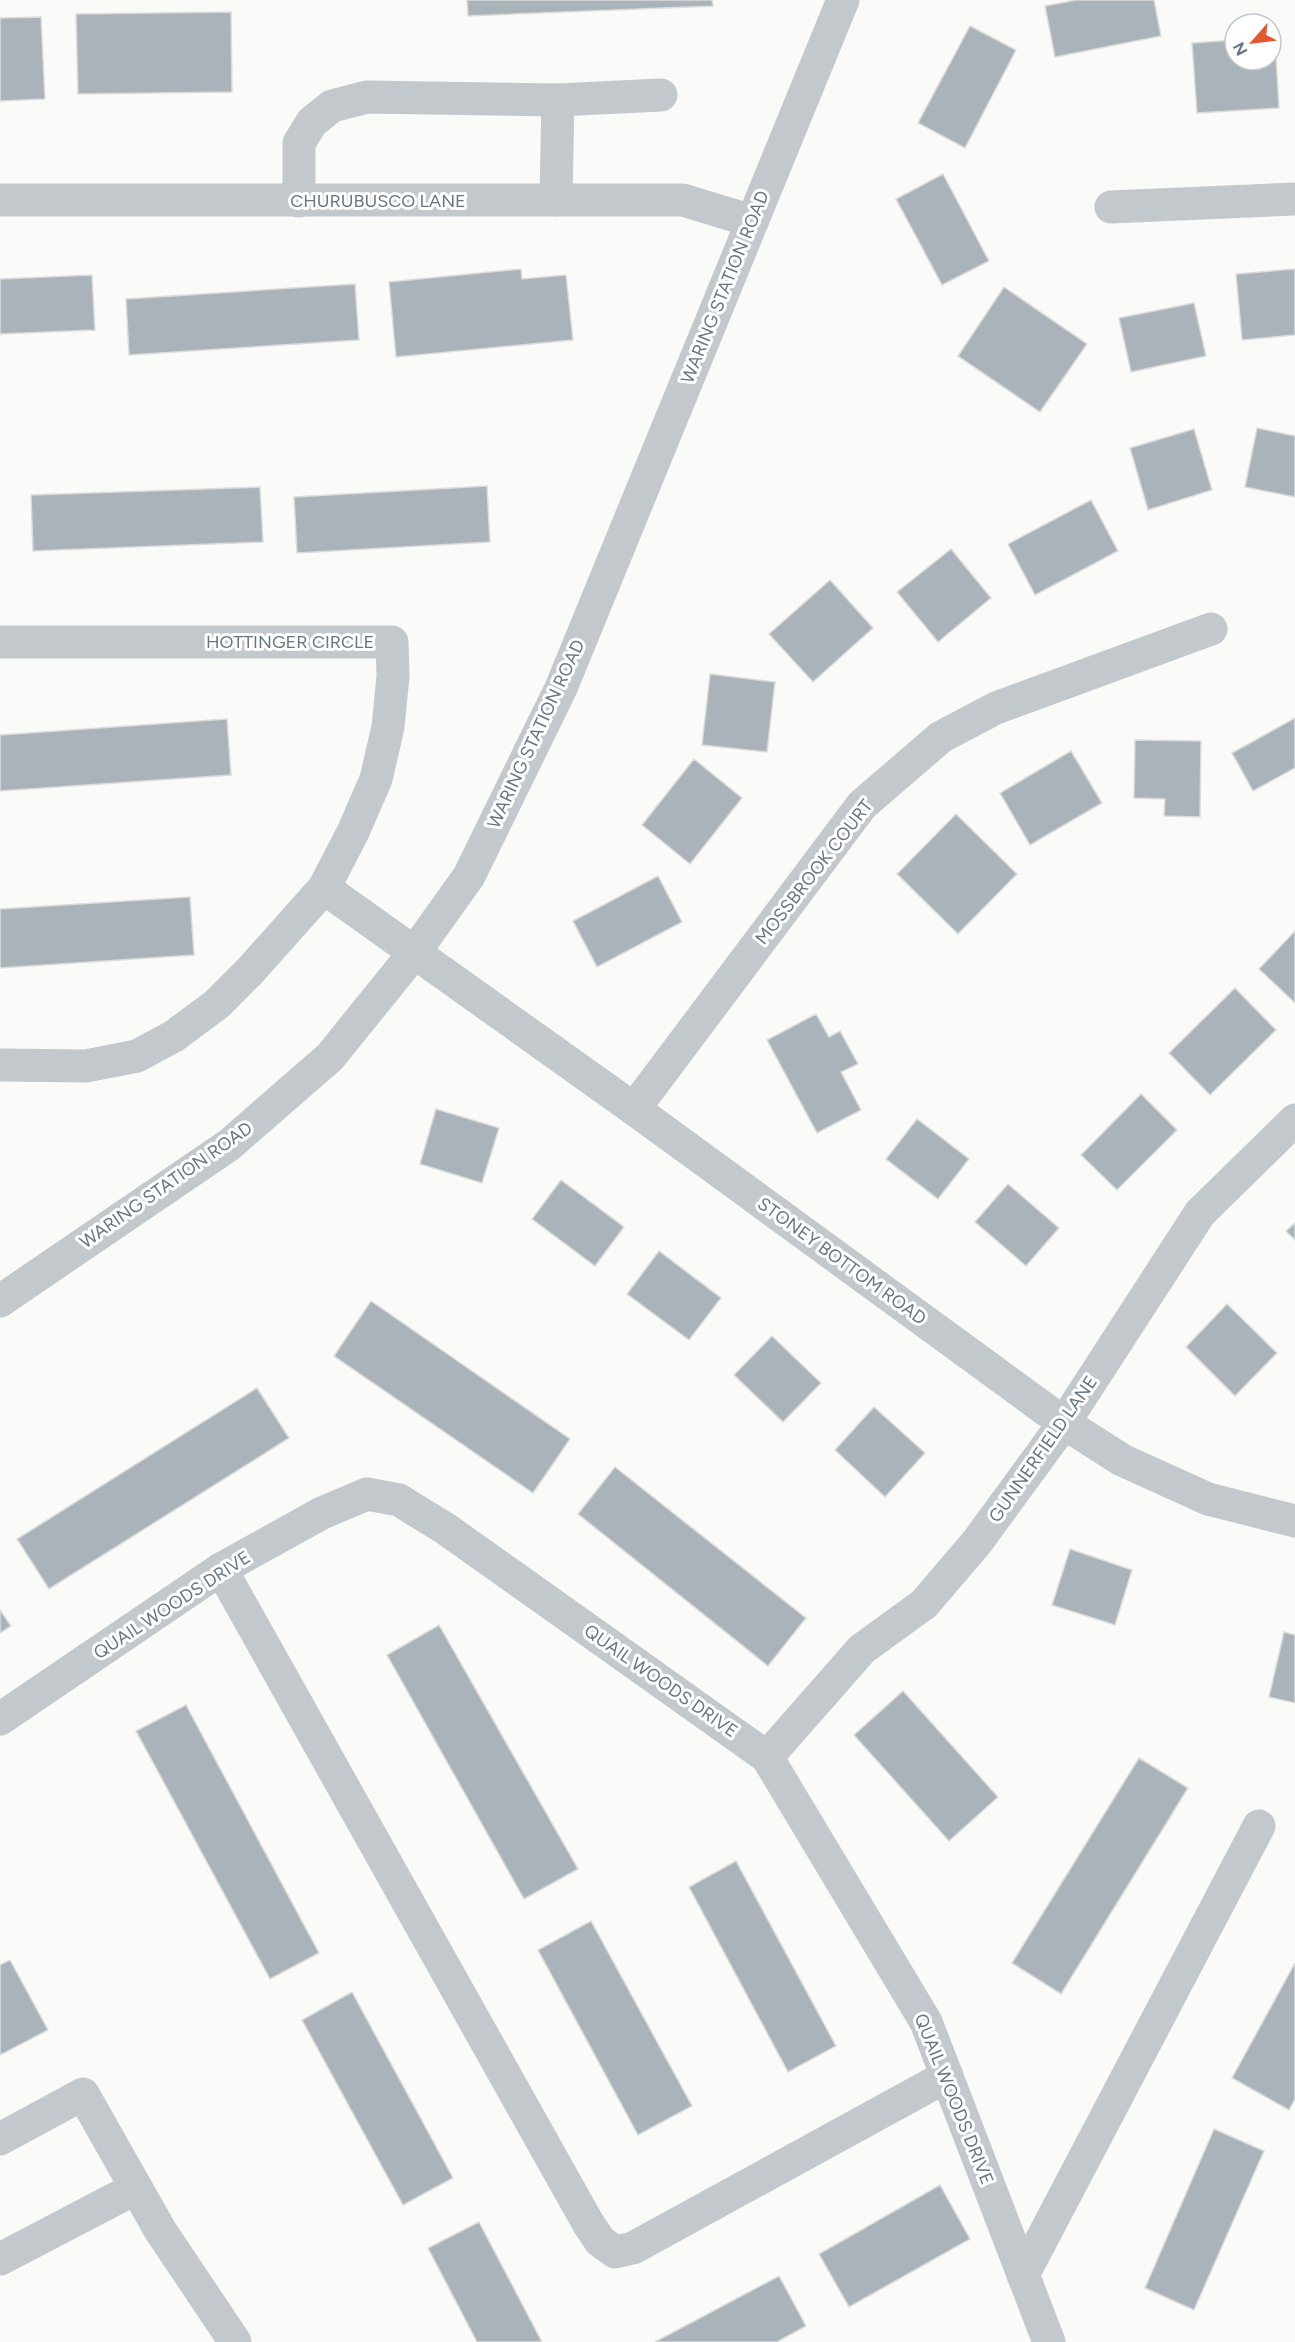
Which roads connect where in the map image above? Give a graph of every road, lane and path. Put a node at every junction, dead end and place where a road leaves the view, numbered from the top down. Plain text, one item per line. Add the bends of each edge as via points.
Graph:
1 (843, 0) edge
2 (661, 95) dead end
3 (558, 100) junction
4 (0, 200) edge
5 (556, 200) junction
6 (1295, 200) edge
7 (299, 201) junction
8 (1111, 207) dead end
9 (752, 221) junction
10 (1211, 629) dead end
11 (0, 642) edge
12 (324, 888) junction
13 (414, 953) junction
14 (0, 1065) edge
15 (634, 1109) junction
16 (1295, 1120) edge
17 (0, 1301) edge
18 (1064, 1423) junction
19 (1295, 1521) edge
20 (221, 1569) junction
21 (0, 1719) edge
22 (767, 1756) junction
23 (1259, 1826) dead end
24 (947, 2076) junction
25 (0, 2139) edge
26 (136, 2188) junction
27 (0, 2259) edge
28 (1023, 2275) junction
29 (235, 2342) edge
30 (1049, 2342) edge

1 - 9 street, WARING STATION ROAD
2 - 3 street
3 - 5 street
3 - 7 street via 367,97 332,106 312,122 299,143
4 - 7 street, CHURUBUSCO LANE
5 - 7 street, CHURUBUSCO LANE
5 - 9 street, CHURUBUSCO LANE via 683,200
6 - 8 street
9 - 13 street, WARING STATION ROAD via 561,688 469,876
10 - 15 street, MOSSBROOK COURT via 996,708 940,737 862,805
11 - 12 street, HOTTINGER CIRCLE via 392,642 388,727 376,779
12 - 13 street
12 - 14 street, HOTTINGER CIRCLE via 217,1004 174,1036 137,1056 86,1066
13 - 15 street, STONEY BOTTOM ROAD
13 - 17 street, WARING STATION ROAD via 330,1057 229,1145
15 - 18 street, STONEY BOTTOM ROAD
16 - 18 street, GUNNERFIELD LANE via 1200,1214
18 - 19 street, STONEY BOTTOM ROAD via 1122,1460 1208,1499
18 - 22 street, GUNNERFIELD LANE via 977,1542 924,1604 862,1648
20 - 21 street, QUAIL WOODS DRIVE
20 - 22 street, QUAIL WOODS DRIVE via 322,1513 367,1494 399,1500 446,1529
20 - 24 street via 588,2223 600,2241 615,2252 633,2248
22 - 24 street, QUAIL WOODS DRIVE via 926,2022
23 - 28 street
24 - 28 street, QUAIL WOODS DRIVE
25 - 26 street via 83,2094
26 - 27 street
26 - 29 street
28 - 30 street, QUAIL WOODS DRIVE

